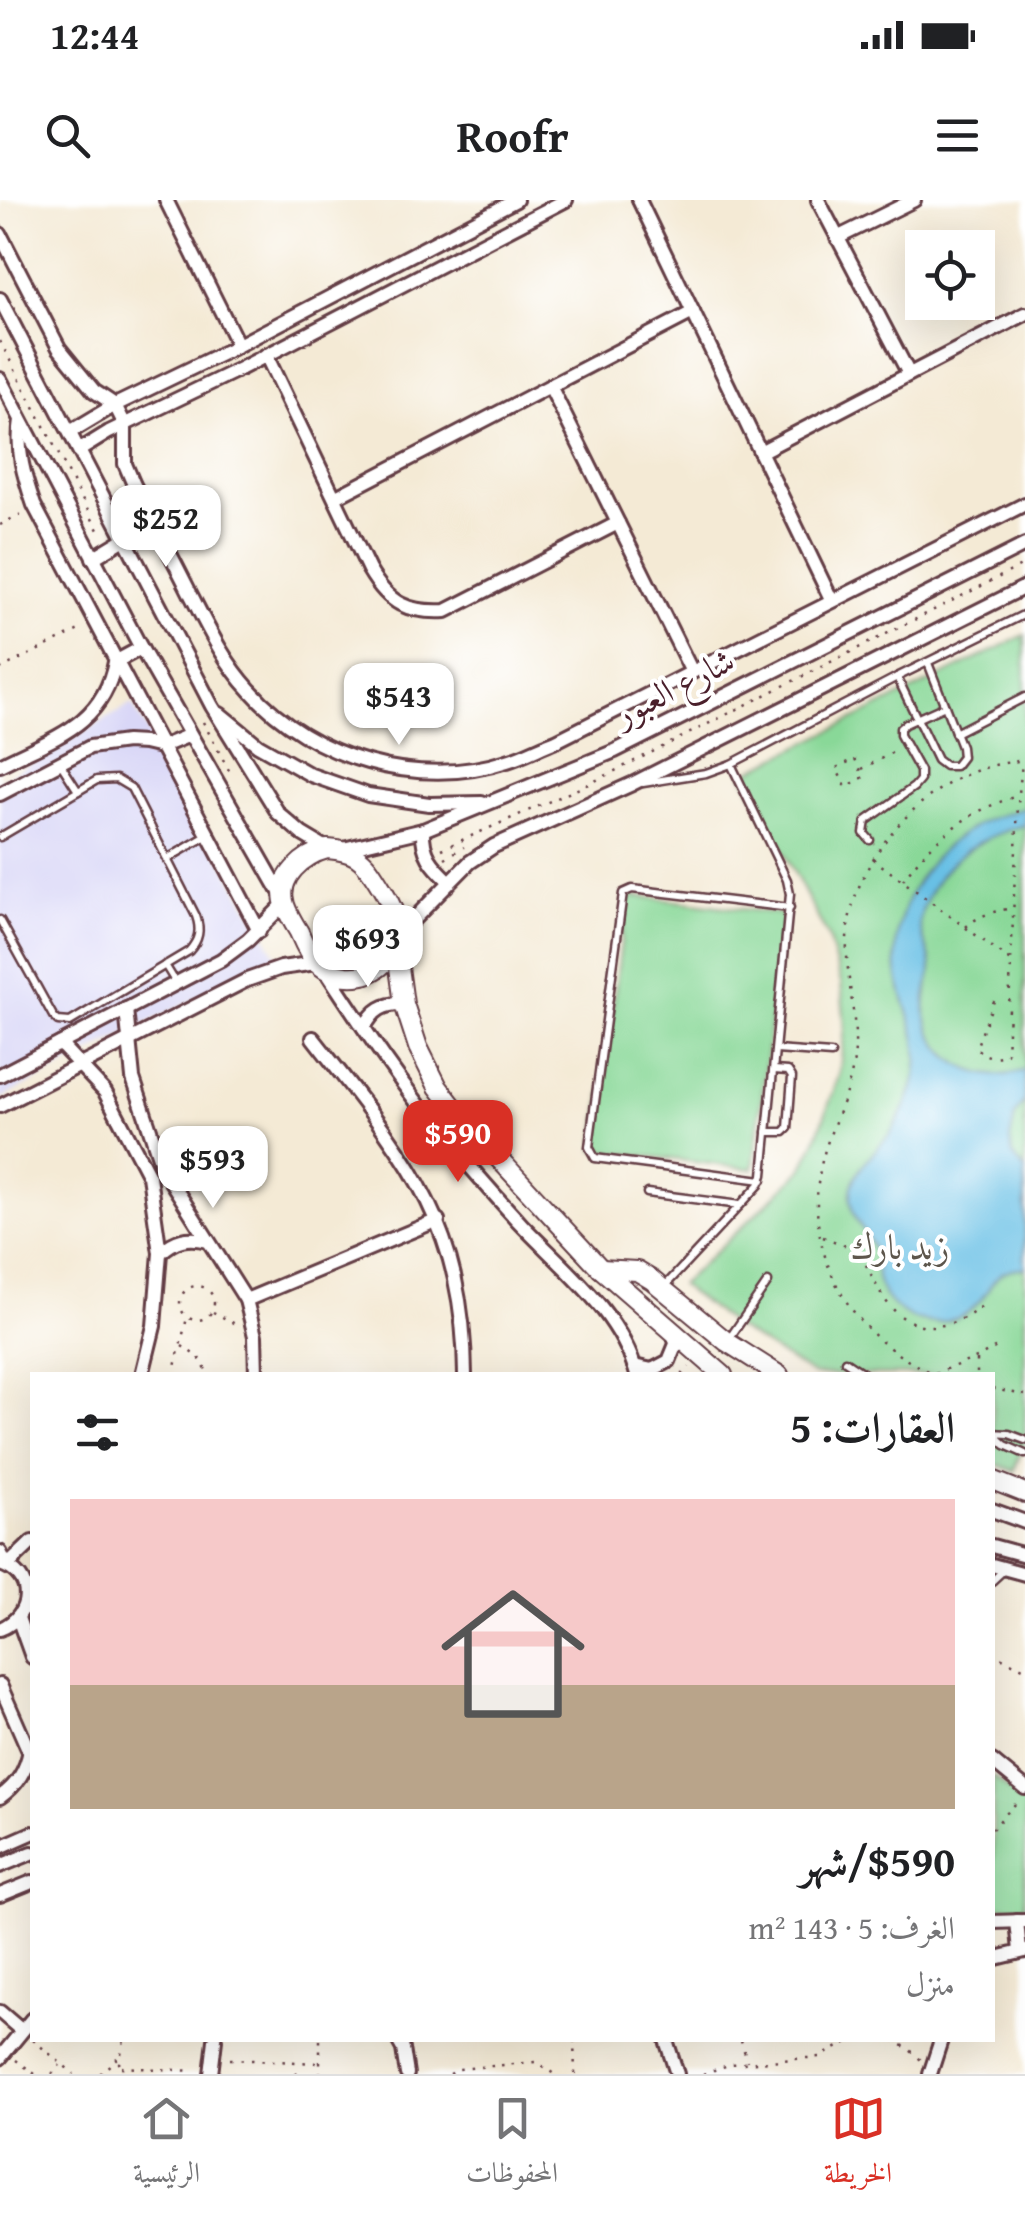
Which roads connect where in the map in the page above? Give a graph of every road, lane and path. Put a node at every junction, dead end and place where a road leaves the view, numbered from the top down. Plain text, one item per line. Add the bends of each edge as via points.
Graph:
1 (166, 200) edge
2 (516, 200) edge
3 (566, 200) edge
4 (638, 200) edge
5 (818, 200) edge
6 (914, 200) edge
7 (0, 234) edge
8 (837, 238) junction
9 (0, 299) edge
10 (693, 312) junction
11 (1025, 314) edge
12 (262, 332) junction
13 (0, 341) edge
14 (233, 348) junction
15 (269, 354) junction
16 (238, 370) junction
17 (908, 374) junction
18 (0, 378) edge
19 (550, 386) junction
20 (115, 405) junction
21 (21, 420) junction
22 (125, 424) junction
23 (70, 432) junction
24 (80, 450) junction
25 (760, 452) junction
26 (336, 497) junction
27 (1025, 504) edge
28 (23, 513) dead end
29 (618, 523) junction
30 (0, 525) edge
31 (99, 532) dead end
32 (126, 538) junction
33 (1025, 545) edge
34 (92, 558) junction
35 (1025, 566) edge
36 (1025, 588) edge
37 (832, 601) junction
38 (1025, 614) edge
39 (82, 628) dead end
40 (141, 648) junction
41 (116, 662) junction
42 (928, 663) junction
43 (0, 668) edge
44 (692, 672) junction
45 (897, 677) junction
46 (1025, 697) edge
47 (212, 706) junction
48 (945, 706) junction
49 (196, 708) dead end
50 (918, 718) junction
51 (956, 733) junction
52 (190, 735) junction
53 (906, 745) junction
54 (161, 747) junction
55 (1024, 760) edge
56 (60, 763) junction
57 (0, 764) edge
58 (731, 764) junction
59 (861, 770) junction
60 (232, 776) dead end
61 (842, 778) junction
62 (836, 781) dead end
63 (632, 784) junction
64 (78, 791) junction
65 (0, 794) edge
66 (1019, 795) junction
67 (490, 802) junction
68 (422, 830) junction
69 (208, 835) junction
70 (0, 837) edge
71 (1017, 839) junction
72 (1025, 839) edge
73 (478, 840) dead end
74 (870, 840) dead end
75 (461, 848) dead end
76 (332, 850) junction
77 (167, 858) junction
78 (872, 859) junction
79 (449, 881) junction
80 (905, 882) junction
81 (284, 901) junction
82 (790, 908) junction
83 (1014, 908) junction
84 (0, 920) edge
85 (966, 928) junction
86 (259, 931) junction
87 (397, 940) junction
88 (1012, 962) junction
89 (165, 965) junction
90 (321, 966) junction
91 (176, 983) junction
92 (994, 1001) dead end
93 (404, 1004) junction
94 (126, 1009) junction
95 (364, 1028) junction
96 (313, 1038) dead end
97 (130, 1040) junction
98 (60, 1044) junction
99 (776, 1050) junction
100 (830, 1054) dead end
101 (81, 1065) junction
102 (774, 1070) junction
103 (0, 1075) edge
104 (0, 1106) edge
105 (768, 1132) junction
106 (162, 1169) junction
107 (149, 1176) junction
108 (762, 1180) junction
109 (647, 1193) dead end
110 (740, 1205) junction
111 (438, 1220) junction
112 (820, 1236) junction
113 (208, 1240) junction
114 (160, 1253) junction
115 (601, 1269) junction
116 (768, 1282) dead end
117 (663, 1288) junction
118 (246, 1300) junction
119 (982, 1306) dead end
120 (212, 1311) junction
121 (187, 1316) junction
122 (254, 1331) junction
123 (674, 1335) junction
124 (727, 1342) junction
125 (180, 1345) junction
126 (1000, 1345) dead end
127 (977, 1358) junction
128 (845, 1361) dead end
129 (635, 1371) edge
130 (143, 1372) edge
131 (175, 1372) edge
132 (208, 1372) edge
133 (256, 1372) edge
134 (466, 1372) edge
135 (719, 1372) edge
136 (774, 1372) edge
137 (862, 1372) edge
138 (932, 1372) edge
139 (941, 1372) edge
140 (977, 1372) edge
141 (995, 1390) edge
142 (1025, 1395) edge
143 (995, 1433) edge
144 (995, 1436) edge
145 (1025, 1440) edge
146 (1025, 1454) edge
147 (995, 1481) edge
148 (1025, 1492) edge
149 (995, 1511) edge
150 (1025, 1522) edge
151 (30, 1544) edge
152 (995, 1547) edge
153 (0, 1552) edge
154 (1025, 1555) edge
155 (4, 1565) edge
156 (999, 1567) edge
157 (1025, 1574) edge
158 (28, 1580) edge
159 (18, 1618) junction
160 (0, 1630) edge
161 (30, 1652) edge
162 (995, 1654) edge
163 (1024, 1667) edge
164 (0, 1685) edge
165 (30, 1750) edge
166 (30, 1754) edge
167 (995, 1764) edge
168 (1025, 1791) edge
169 (0, 1797) edge
170 (995, 1826) edge
171 (30, 1834) edge
172 (0, 1847) edge
173 (30, 1853) edge
174 (0, 1866) edge
175 (30, 1883) edge
176 (0, 1895) edge
177 (1021, 1921) edge
178 (995, 1922) edge
179 (1022, 1951) edge
180 (995, 1958) edge
181 (0, 2012) edge
182 (27, 2035) edge
183 (35, 2042) edge
184 (123, 2042) edge
185 (215, 2042) edge
186 (320, 2042) edge
187 (574, 2042) edge
188 (667, 2042) edge
189 (742, 2042) edge
190 (847, 2042) edge
191 (896, 2042) edge
192 (940, 2042) edge
193 (402, 2043) edge
194 (2, 2054) edge
195 (120, 2055) junction
196 (318, 2063) junction
197 (748, 2063) junction
198 (62, 2064) junction
199 (298, 2064) junction
200 (514, 2064) junction
201 (121, 2067) junction
202 (212, 2068) edge
203 (931, 2072) edge
204 (35, 2074) edge
205 (52, 2074) edge
206 (74, 2074) edge
207 (100, 2074) edge
208 (123, 2074) edge
209 (296, 2074) edge
210 (320, 2074) edge
211 (406, 2074) edge
212 (450, 2074) edge
213 (515, 2074) edge
214 (554, 2074) edge
215 (575, 2074) edge
216 (677, 2074) edge
217 (702, 2074) edge

1 - 14 street
2 - 12 street
3 - 15 street
4 - 10 street
5 - 8 street
6 - 8 street
7 - 20 street via 59,348 94,391
8 - 17 street
9 - 23 street
10 - 19 street
10 - 25 street
11 - 17 street
12 - 14 street
12 - 15 street
13 - 31 path
14 - 16 street
14 - 20 street
15 - 16 street
15 - 26 street
16 - 22 street
17 - 25 street
18 - 21 street
19 - 26 street
19 - 29 street
20 - 22 street
20 - 23 street
21 - 34 street
21 - 41 street via 20,460 34,504
22 - 24 street
22 - 44 street via 130,474 217,645 250,690 292,727 340,754 394,769 450,772 505,762
23 - 24 street
24 - 32 street
25 - 37 street
26 - 29 street via 381,590 422,612 468,602
27 - 37 street
28 - 30 path
29 - 44 street
32 - 34 street
32 - 47 street
33 - 67 street, شارع العبور via 615,750
34 - 40 street
35 - 73 path
35 - 75 path via 438,854 446,858
36 - 63 street, شارع العبور
37 - 44 street
38 - 42 lane
39 - 43 path
40 - 41 street
40 - 52 street
41 - 54 street
41 - 57 street via 96,710
42 - 45 lane
42 - 48 lane
45 - 50 lane
45 - 58 lane
46 - 51 lane
47 - 67 street via 258,745 311,775 428,804
47 - 76 street via 278,813
48 - 50 lane
48 - 51 lane
49 - 60 path
50 - 51 lane via 945,766 962,757
50 - 53 lane via 900,728
52 - 54 street
52 - 81 street
53 - 59 path
53 - 74 lane via 920,780 866,822
54 - 56 street via 110,742
54 - 69 street
55 - 66 path
55 - 78 path via 961,777 895,828
56 - 64 lane
56 - 65 street
58 - 63 lane
58 - 82 lane via 787,880
59 - 61 path via 864,777 846,786
59 - 61 path via 855,758 836,768
61 - 62 path
63 - 79 street, شارع العبور via 494,846
64 - 70 lane
64 - 77 lane via 106,778 131,788
66 - 71 path
66 - 80 path via 953,826 918,859
67 - 68 street, شارع العبور
68 - 76 street, شارع العبور
68 - 79 street via 426,857
69 - 77 lane
69 - 86 street
71 - 72 path
71 - 83 path
76 - 81 street via 298,863
76 - 87 street via 366,864 396,914
77 - 89 lane via 199,933 189,951
78 - 80 path
78 - 112 path via 848,922 854,1060 822,1160
79 - 87 street, شارع العبور
80 - 85 path
81 - 86 street
81 - 90 street
82 - 99 lane
82 - 108 lane via 623,893 589,1148 596,1158
83 - 85 path via 981,916
83 - 88 path
84 - 89 lane via 53,1016 64,1023
85 - 88 path
86 - 91 street
87 - 90 street via 384,963 366,974 345,976
87 - 93 street
88 - 92 path via 1007,1054 999,1057 976,1048
89 - 91 lane
90 - 95 street
90 - 97 street via 263,973
91 - 94 street
93 - 95 street via 379,1008
93 - 115 street via 438,1087 464,1122
94 - 97 street
94 - 98 street
95 - 129 street via 447,1140 599,1304
96 - 111 street via 396,1145
97 - 101 street
97 - 106 street via 137,1096
98 - 101 street
98 - 103 street
99 - 100 lane
99 - 102 lane
101 - 104 street
101 - 107 street via 115,1107
102 - 105 lane
102 - 105 lane via 792,1076 788,1128
105 - 108 lane
106 - 107 street
106 - 113 street
107 - 114 street
108 - 110 lane
109 - 110 lane
110 - 117 lane
111 - 118 street
111 - 134 street via 460,1298
112 - 119 path via 859,1256 886,1302 910,1322 956,1323
112 - 138 path via 832,1277 861,1322 894,1354
113 - 114 street via 182,1239
113 - 118 street
114 - 130 street
115 - 117 street via 636,1271
115 - 123 street
116 - 124 lane
117 - 124 street
118 - 122 street
120 - 121 path via 201,1320
120 - 121 path via 211,1293 194,1286 180,1300
120 - 122 path
121 - 125 path
122 - 133 street
123 - 129 street via 669,1362
123 - 135 street
124 - 136 street
125 - 131 path
125 - 132 path
126 - 127 path
127 - 139 path
127 - 140 path
128 - 137 lane
141 - 142 path
143 - 145 lane
144 - 146 lane
147 - 148 street
149 - 150 street
151 - 155 street
152 - 154 street
153 - 155 street
155 - 158 street
156 - 157 street
158 - 159 street
159 - 160 street
159 - 161 street
162 - 163 path
164 - 165 street
166 - 169 street
167 - 168 street
168 - 170 path
171 - 172 street
173 - 174 street
175 - 176 street
177 - 178 street
177 - 179 street
179 - 180 street
181 - 182 street
182 - 194 street
183 - 198 path
184 - 195 path
185 - 202 street
186 - 196 path
187 - 215 path
188 - 216 street
189 - 197 path
190 - 197 path via 820,2057
191 - 203 path
192 - 203 street
193 - 211 street
194 - 204 path
195 - 201 path
195 - 207 path
196 - 199 path
196 - 210 path
197 - 217 path
198 - 205 path
198 - 206 path
199 - 202 path
199 - 209 path
200 - 212 path
200 - 213 path
200 - 214 path via 536,2062
201 - 202 path
201 - 208 path

